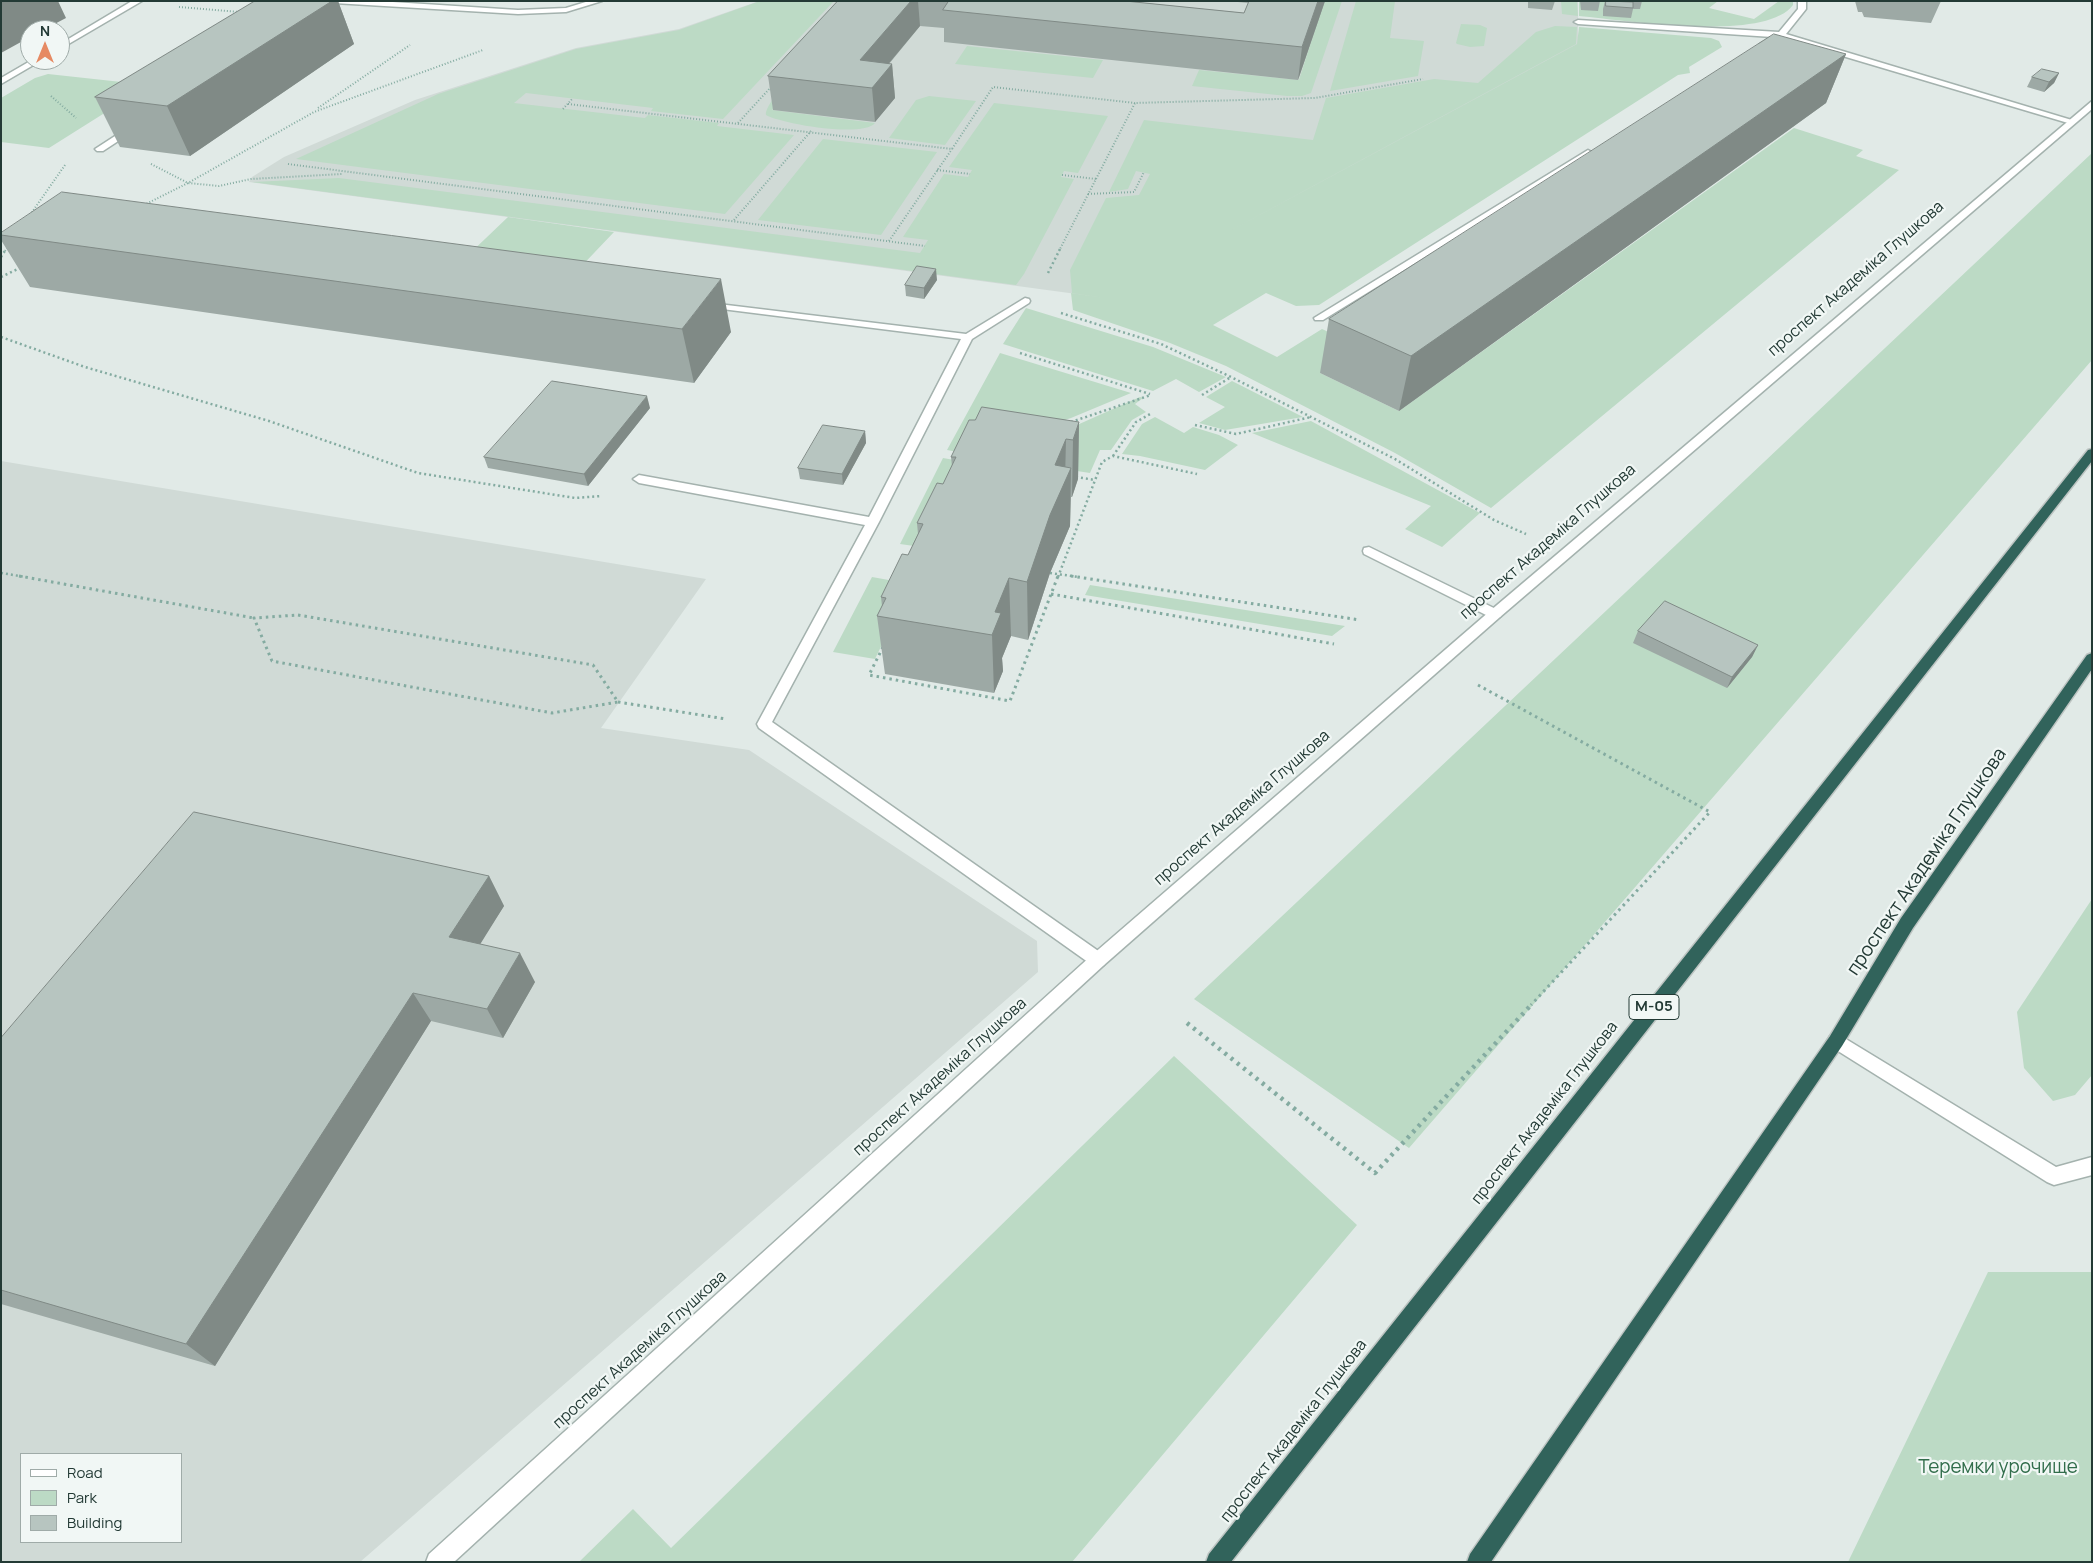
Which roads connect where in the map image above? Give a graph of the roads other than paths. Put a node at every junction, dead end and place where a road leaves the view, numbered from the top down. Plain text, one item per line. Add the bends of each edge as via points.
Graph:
1 (138, 1) edge
2 (334, 1) edge
3 (598, 1) edge
4 (1802, 1) edge
5 (1578, 22) dead end
6 (1781, 35) junction
7 (70, 41) edge
8 (1757, 50) edge
9 (21, 70) edge
10 (1, 82) edge
11 (2092, 104) edge
12 (2071, 121) junction
13 (140, 124) edge
14 (1594, 149) edge
15 (100, 150) dead end
16 (691, 302) edge
17 (1024, 302) road end
18 (1319, 318) dead end
19 (968, 337) junction
20 (2092, 453) edge
21 (638, 479) dead end
22 (873, 522) junction
23 (1369, 551) dead end
24 (1494, 614) junction
25 (2092, 658) edge
26 (1098, 960) junction
27 (1836, 1041) junction
28 (2092, 1166) edge
29 (437, 1562) edge
30 (1217, 1562) edge
31 (1478, 1562) edge

1 - 7 street
2 - 3 street via 518,12 566,10
4 - 6 street via 1802,9
5 - 6 street
6 - 8 street
6 - 12 street
9 - 10 street
11 - 12 street, проспект Академіка Глушкова
12 - 24 street, проспект Академіка Глушкова
13 - 15 street
14 - 18 street
16 - 19 street
17 - 19 street
19 - 22 street
20 - 30 highway, проспект Академіка Глушкова / М-05
21 - 22 street
22 - 26 street via 764,724
23 - 24 street
24 - 26 street, проспект Академіка Глушкова
25 - 27 highway, проспект Академіка Глушкова via 1907,923
26 - 29 street, проспект Академіка Глушкова
27 - 28 street via 2054,1176
27 - 31 highway, проспект Академіка Глушкова

